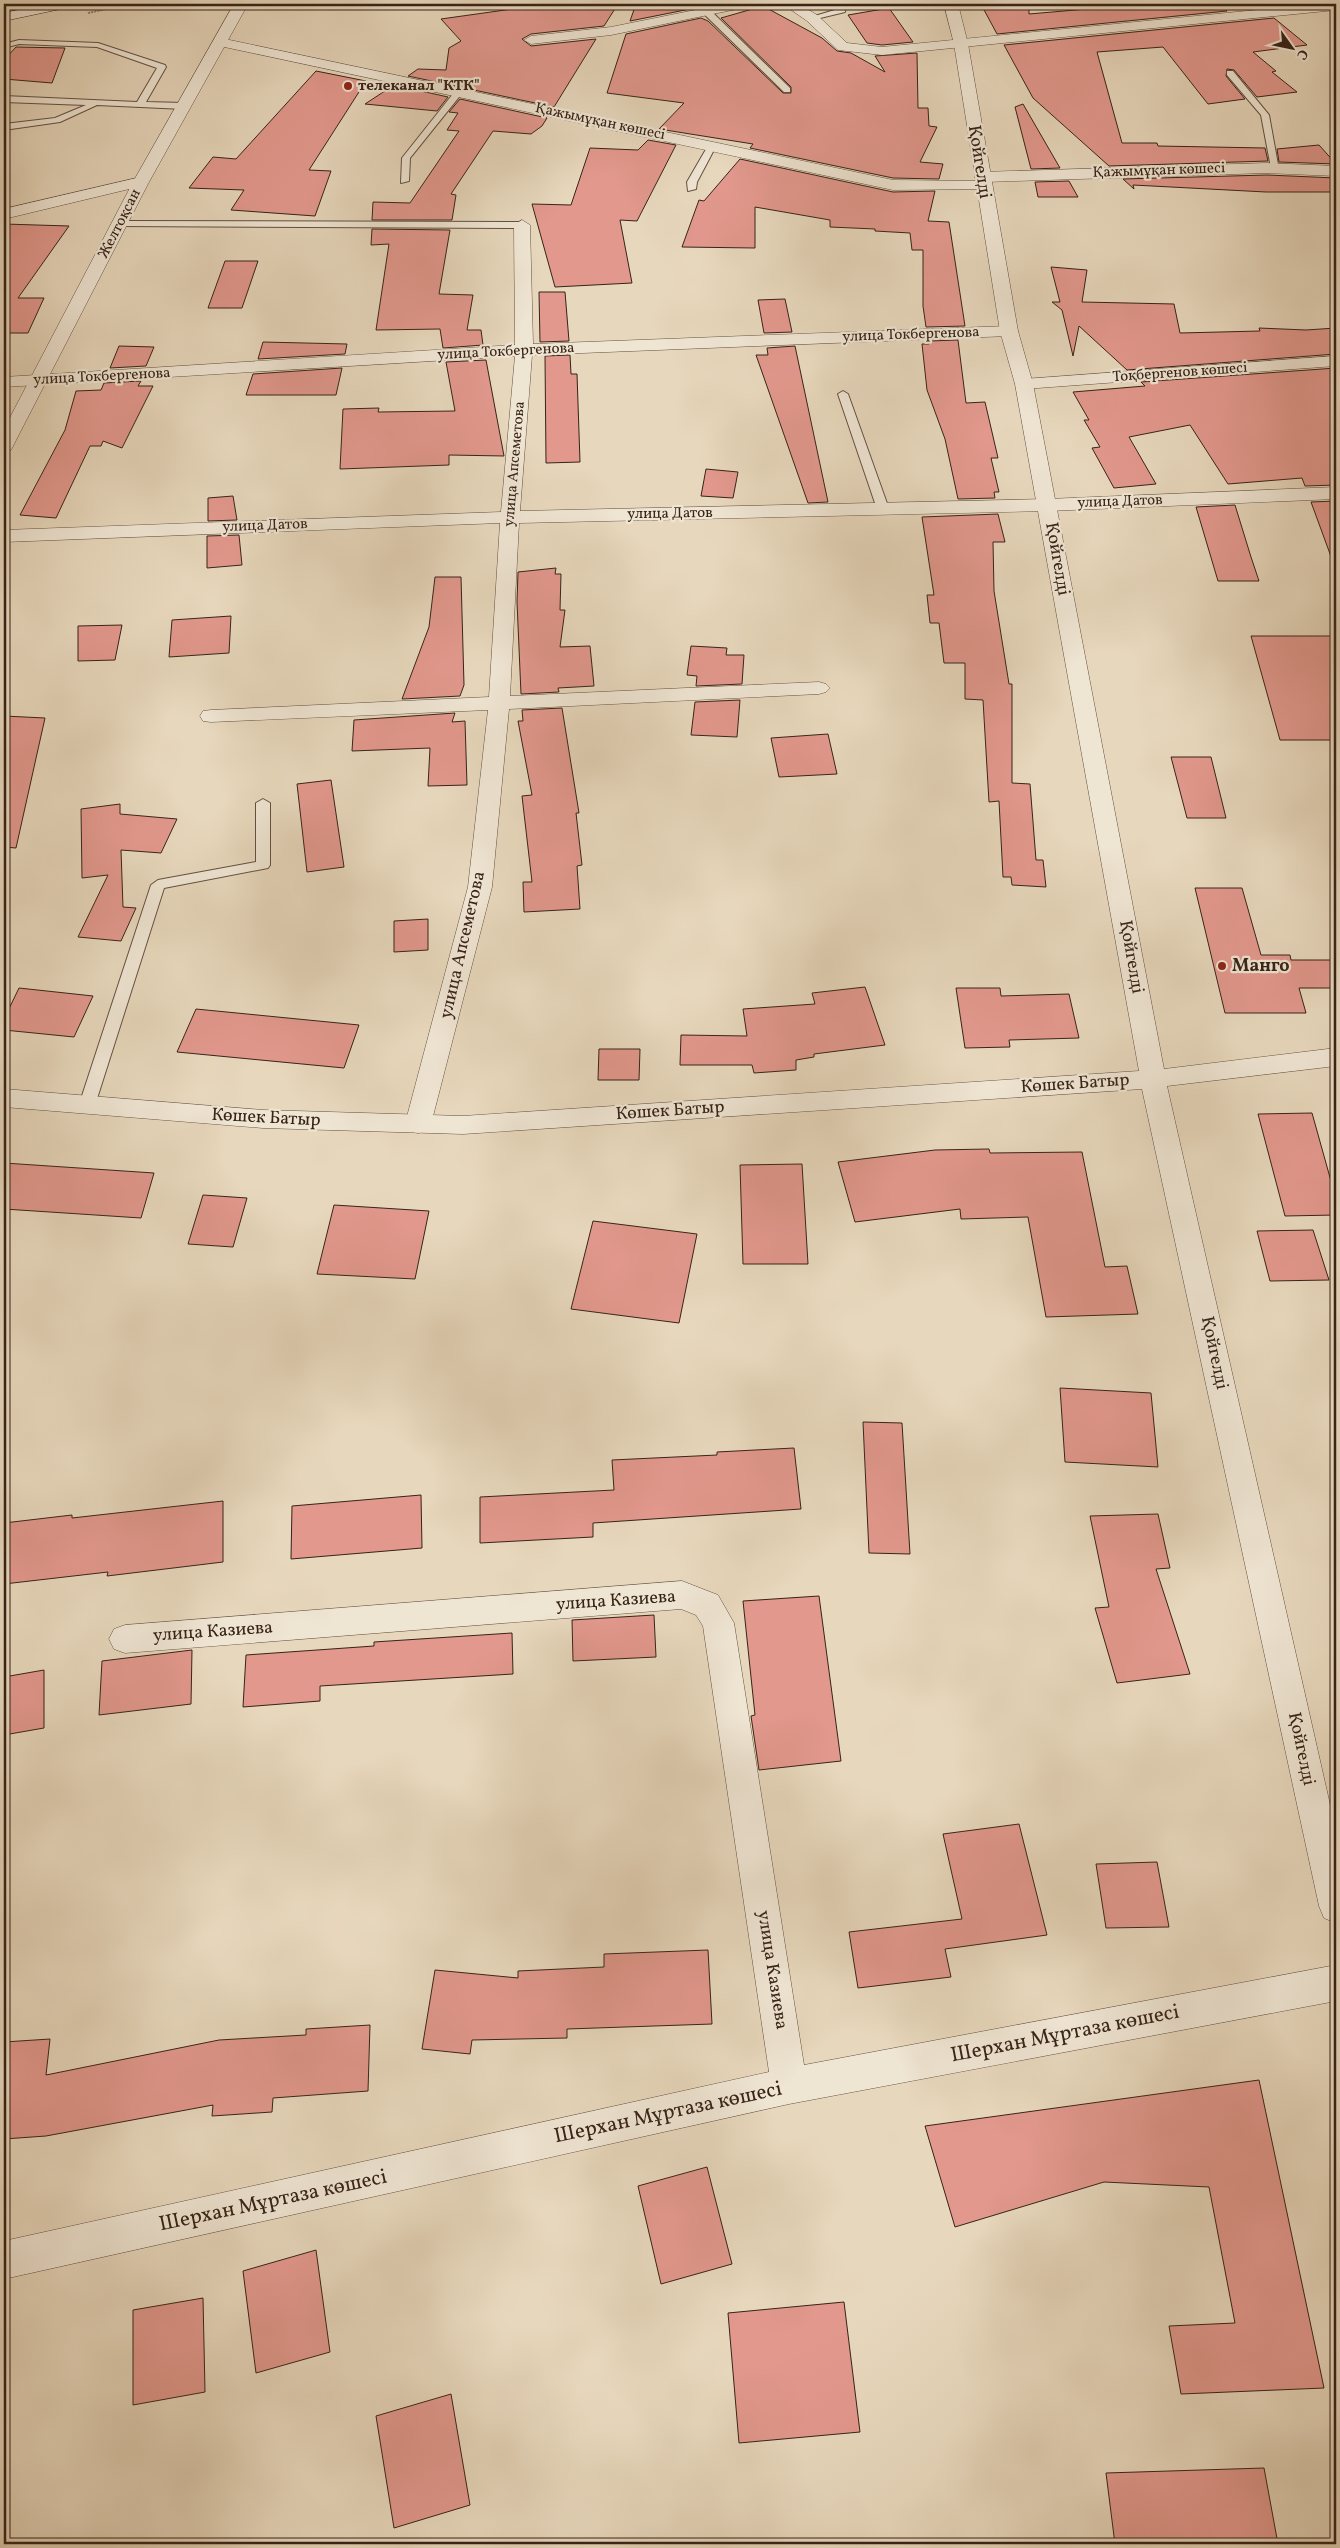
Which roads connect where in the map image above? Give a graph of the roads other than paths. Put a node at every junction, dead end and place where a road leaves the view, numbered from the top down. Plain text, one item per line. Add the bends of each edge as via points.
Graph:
1 (65, 4) edge
2 (241, 4) edge
3 (742, 4) edge
4 (790, 4) edge
5 (842, 4) edge
6 (951, 4) edge
7 (1336, 6) edge
8 (1318, 7) junction
9 (707, 12) junction
10 (4, 17) edge
11 (812, 18) junction
12 (1336, 20) edge
13 (531, 40) dead end
14 (220, 42) junction
15 (961, 44) junction
16 (4, 46) edge
17 (1230, 74) dead end
18 (787, 90) dead end
19 (459, 92) junction
20 (4, 100) edge
21 (100, 102) junction
22 (140, 104) junction
23 (184, 106) junction
24 (4, 127) edge
25 (712, 146) junction
26 (1276, 168) junction
27 (1336, 171) edge
28 (404, 181) dead end
29 (141, 182) junction
30 (982, 182) junction
31 (691, 189) dead end
32 (4, 214) edge
33 (120, 224) junction
34 (522, 225) joint
35 (1009, 331) junction
36 (524, 350) junction
37 (1336, 361) edge
38 (39, 381) junction
39 (4, 382) edge
40 (1024, 384) junction
41 (843, 394) dead end
42 (4, 446) edge
43 (1336, 493) edge
44 (1047, 505) junction
45 (883, 509) junction
46 (510, 517) junction
47 (4, 536) edge
48 (819, 688) dead end
49 (499, 704) junction
50 (211, 716) dead end
51 (264, 803) dead end
52 (1336, 1057) edge
53 (1153, 1078) junction
54 (4, 1098) edge
55 (87, 1105) junction
56 (418, 1124) junction
57 (126, 1638) dead end
58 (1336, 1906) edge
59 (1336, 1983) edge
60 (789, 2086) junction
61 (4, 2260) edge

1 - 10 street
2 - 14 street, Желтоқсан
3 - 9 street
4 - 11 street
5 - 11 lane via 842,10 835,14
6 - 15 street, Қойгелді
7 - 8 street
8 - 12 street
8 - 15 street
9 - 13 street via 566,39
9 - 18 lane
11 - 15 street via 843,47 882,52
14 - 19 street, Қажымұқан көшесі
14 - 23 street, Желтоқсан
15 - 30 street, Қойгелді
16 - 22 lane via 20,42 98,45 162,66
17 - 26 lane via 1265,115
19 - 25 street, Қажымұқан көшесі
19 - 28 lane via 406,158
20 - 21 lane
21 - 22 lane
21 - 24 lane via 57,120
22 - 23 lane
23 - 29 street, Желтоқсан
25 - 30 street, Қажымұқан көшесі via 893,185
25 - 31 lane
26 - 27 street, Қажымұқан көшесі
26 - 30 street, Қажымұқан көшесі
29 - 32 street
29 - 33 street, Желтоқсан
30 - 35 street, Қойгелді
33 - 34 lane
33 - 38 street, Желтоқсан
34 - 36 street, улица Апсеметова
35 - 36 street, улица Токбергенова
35 - 40 street, Қойгелді
36 - 38 street, улица Токбергенова
36 - 46 street, улица Апсеметова
37 - 40 street, Тоқбергенов көшесі
38 - 39 street, улица Токбергенова
38 - 42 street, Желтоқсан
40 - 44 street, Қойгелді
41 - 45 lane
43 - 44 street, улица Датов
44 - 45 street, улица Датов
44 - 53 street, Қойгелді
45 - 46 street, улица Датов
46 - 47 street, улица Датов
46 - 49 street, улица Апсеметова
48 - 49 street
49 - 50 street
49 - 56 street, улица Апсеметова via 480,887
51 - 55 lane via 263,865 158,885
52 - 53 street, Көшек Батыр
53 - 56 street, Көшек Батыр via 463,1125
53 - 58 street, Қойгелді
54 - 55 street, Көшек Батыр
55 - 56 street, Көшек Батыр via 263,1119
57 - 60 street, улица Казиева via 682,1595 707,1605 718,1623
59 - 60 street, Шерхан Мұртаза көшесі
60 - 61 street, Шерхан Мұртаза көшесі

